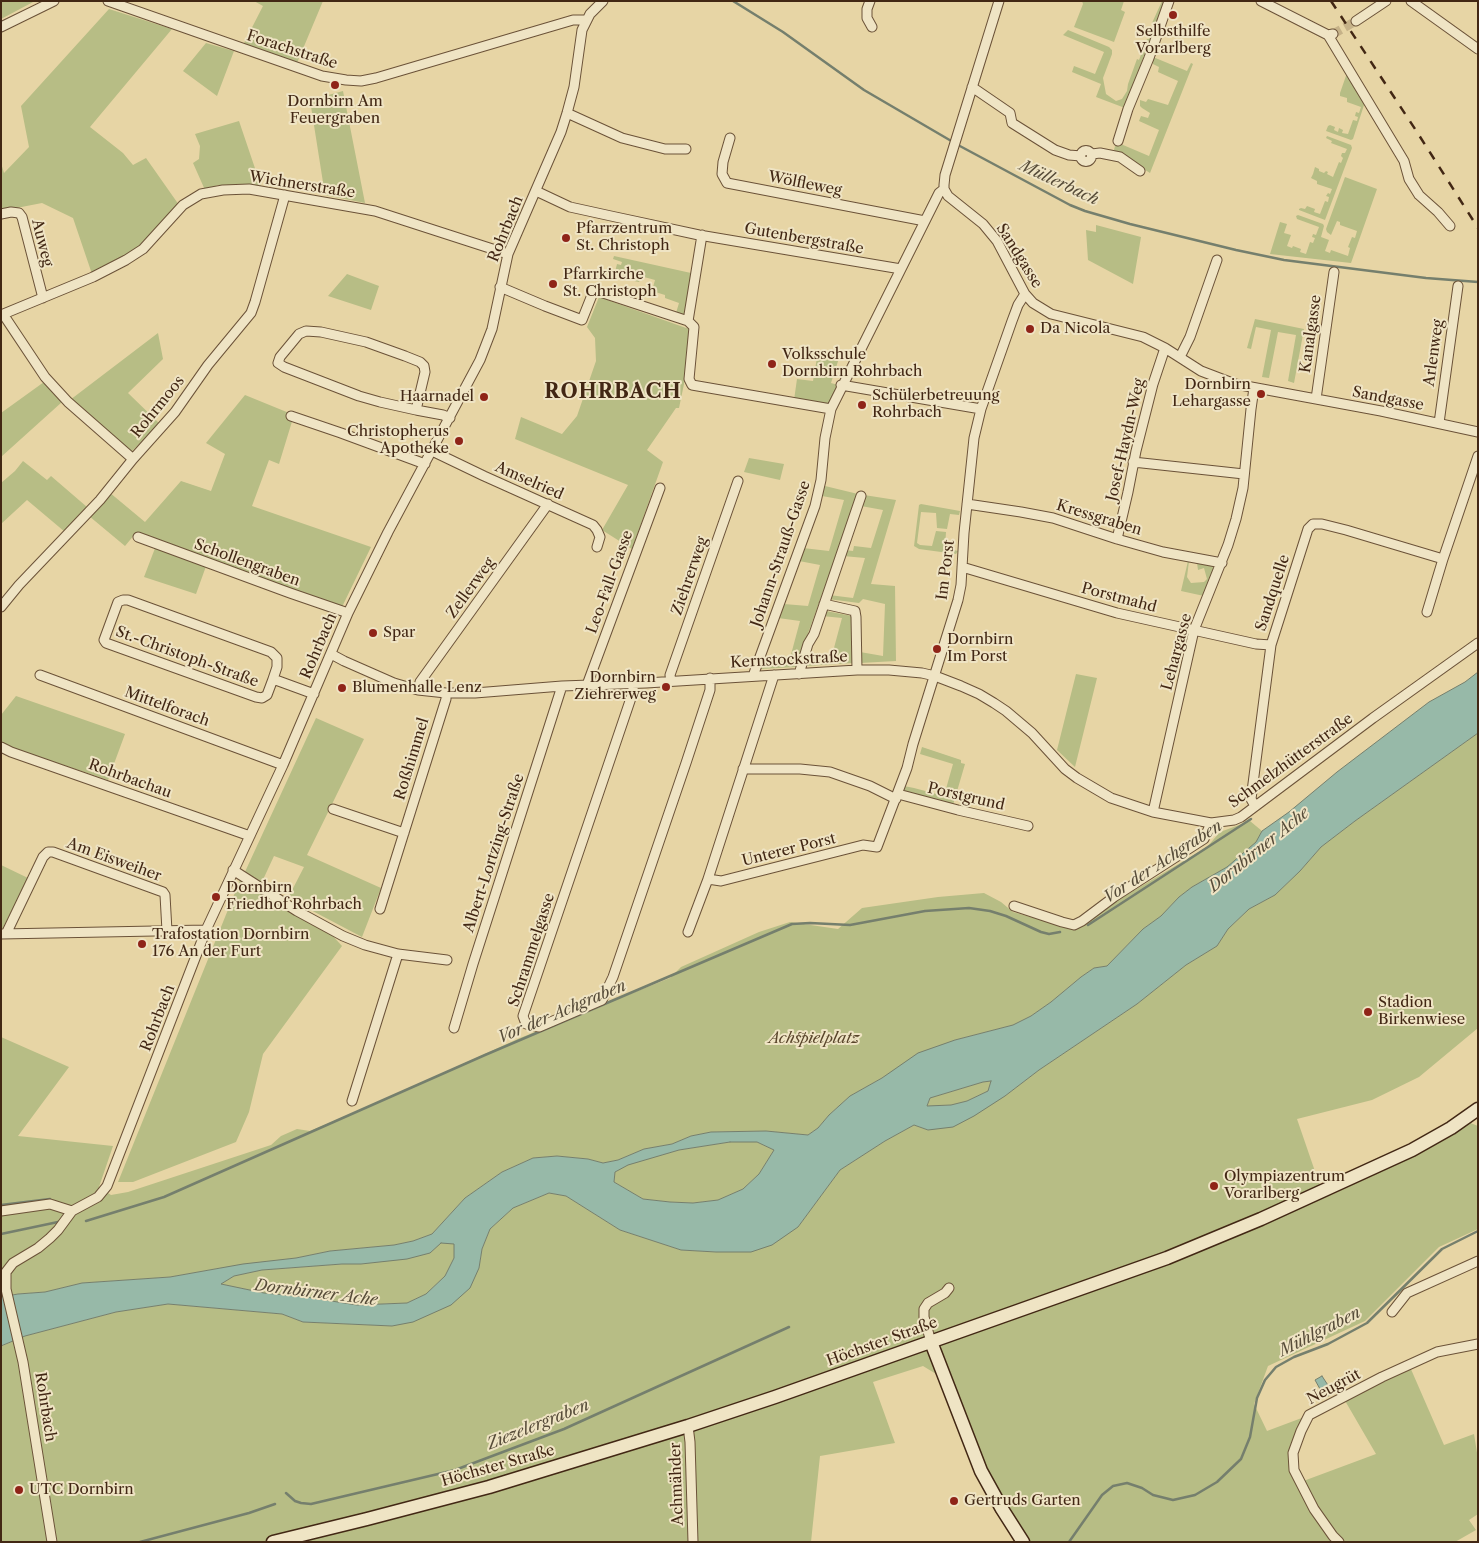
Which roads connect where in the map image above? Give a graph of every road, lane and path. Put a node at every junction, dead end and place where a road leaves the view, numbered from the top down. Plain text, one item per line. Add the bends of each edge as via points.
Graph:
1 (54, 1) edge
2 (108, 1) edge
3 (587, 1) edge
4 (603, 1) edge
5 (870, 1) edge
6 (999, 1) edge
7 (1169, 1) edge
8 (1261, 1) edge
9 (1386, 1) edge
10 (1411, 1) edge
11 (595, 8) junction
12 (586, 20) junction
13 (1356, 21) tunnel mouth
14 (1, 27) edge
15 (872, 27) dead end
16 (1478, 49) edge
17 (972, 87) junction
18 (567, 113) junction
19 (730, 138) dead end
20 (1118, 141) dead end
21 (686, 149) dead end
22 (1140, 170) dead end
23 (944, 189) junction
24 (536, 191) junction
25 (284, 195) junction
26 (1, 214) edge
27 (925, 221) junction
28 (1450, 226) dead end
29 (702, 235) junction
30 (508, 254) junction
31 (1217, 260) dead end
32 (901, 269) junction
33 (1334, 272) dead end
34 (1458, 286) dead end
35 (500, 287) junction
36 (1025, 294) junction
37 (43, 298) junction
38 (2, 315) edge
39 (688, 321) junction
40 (1166, 348) junction
41 (1180, 357) junction
42 (841, 385) junction
43 (1254, 388) junction
44 (1316, 399) junction
45 (831, 409) junction
46 (981, 409) junction
47 (416, 410) junction
48 (291, 416) dead end
49 (450, 418) junction
50 (1439, 423) junction
51 (1478, 432) edge
52 (432, 451) junction
53 (1478, 456) edge
54 (132, 459) junction
55 (1133, 462) junction
56 (425, 464) junction
57 (1244, 474) junction
58 (738, 481) dead end
59 (660, 488) dead end
60 (861, 496) dead end
61 (548, 504) junction
62 (967, 504) junction
63 (138, 537) dead end
64 (1117, 539) junction
65 (597, 547) dead end
66 (1443, 560) junction
67 (1222, 562) junction
68 (962, 567) junction
69 (824, 604) junction
70 (1, 607) edge
71 (1427, 612) dead end
72 (348, 613) junction
73 (1194, 630) junction
74 (1478, 643) edge
75 (1271, 645) junction
76 (332, 654) junction
77 (857, 670) junction
78 (799, 674) junction
79 (40, 675) dead end
80 (774, 675) junction
81 (753, 676) junction
82 (935, 676) junction
83 (710, 678) junction
84 (273, 679) junction
85 (671, 681) junction
86 (634, 683) junction
87 (587, 685) junction
88 (562, 686) junction
89 (418, 690) junction
90 (446, 693) junction
91 (314, 694) junction
92 (1, 748) edge
93 (283, 765) junction
94 (743, 769) junction
95 (897, 797) junction
96 (1255, 806) junction
97 (333, 809) dead end
98 (1153, 812) junction
99 (1211, 824) junction
100 (1028, 826) dead end
101 (404, 833) junction
102 (250, 836) junction
103 (877, 847) joint
104 (233, 870) junction
105 (708, 879) junction
106 (1014, 906) dead end
107 (380, 908) dead end
108 (206, 930) junction
109 (167, 931) junction
110 (688, 932) dead end
111 (4, 934) edge
112 (398, 954) junction
113 (447, 960) dead end
114 (454, 1028) dead end
115 (352, 1101) dead end
116 (1478, 1109) edge
117 (1, 1211) edge
118 (72, 1211) junction
119 (1478, 1261) edge
120 (949, 1288) dead end
121 (1392, 1312) dead end
122 (932, 1342) junction
123 (1478, 1344) edge
124 (688, 1426) junction
125 (52, 1542) edge
126 (273, 1542) edge
127 (693, 1542) edge
128 (1023, 1542) edge
129 (1339, 1542) edge

1 - 14 street
2 - 12 street, Forachstraße via 322,76 361,81 573,20
3 - 11 street
4 - 11 street, Rohrbach
5 - 15 street via 867,18
6 - 17 street
7 - 20 street
8 - 28 street via 1331,34 1404,161 1419,195
9 - 13 street
10 - 16 street
11 - 12 street, Rohrbach
12 - 18 street, Rohrbach
17 - 22 street via 1010,113 1012,123 1056,150 1081,156 1086,150 1092,154 1120,157
17 - 23 street via 944,179
18 - 21 street via 622,138 665,149
18 - 24 street, Rohrbach
19 - 27 street, Wölfleweg via 722,174 727,183
23 - 27 street, Johann-Strauß-Gasse
23 - 36 street, Sandgasse via 997,241
24 - 29 street, Gutenbergstraße via 570,207
24 - 30 street, Rohrbach
25 - 30 street, Wichnerstraße via 375,210
25 - 37 street, Wichnerstraße via 249,189 201,194 183,205 138,253
25 - 54 street, Rohrmoos via 251,313 175,412
26 - 37 street, Auweg via 19,213 22,217
27 - 32 street, Johann-Strauß-Gasse
29 - 32 street, Gutenbergstraße
29 - 39 street
30 - 35 street, Rohrbach
31 - 41 street
32 - 42 street, Johann-Strauß-Gasse
33 - 44 street, Kanalgasse
34 - 50 street, Arlenweg
35 - 39 street via 582,320 594,290
35 - 49 street, Rohrbach via 492,329
36 - 40 street, Sandgasse via 1051,314 1135,335
36 - 46 street, Im Porst via 1014,315
37 - 38 street, Wichnerstraße
38 - 54 street via 68,402
39 - 45 street via 694,327 692,384
40 - 41 street, Sandgasse
40 - 55 street, Josef-Haydn-Weg
41 - 43 street, Sandgasse via 1201,370
42 - 45 street, Johann-Strauß-Gasse
42 - 46 street
43 - 44 street, Sandgasse
43 - 57 street, Lehargasse
44 - 50 street, Sandgasse
45 - 81 street, Johann-Strauß-Gasse via 815,506
46 - 62 street, Im Porst via 974,438
47 - 47 street via 359,396 284,368 278,363 280,356 299,334 306,331 366,342 405,356 424,366
47 - 49 street
48 - 56 street
49 - 52 street, Rohrbach
50 - 51 street, Sandgasse
52 - 56 street, Rohrbach
52 - 61 street, Amselried
53 - 66 street
54 - 70 street, Rohrmoos via 100,500
55 - 57 street
55 - 64 street, Josef-Haydn-Weg
56 - 72 street, Rohrbach
57 - 67 street, Lehargasse via 1236,519
58 - 85 street, Ziehrerweg via 670,675
59 - 87 street, Leo-Fall-Gasse
60 - 69 street
61 - 65 street, Amselried via 593,525 600,538
61 - 89 street, Zellerweg via 420,682
62 - 64 street, Kressgraben via 1052,518
62 - 68 street, Im Porst
63 - 72 street, Schollengraben
64 - 67 street, Kressgraben via 1163,552
66 - 71 street
66 - 75 street, Sandquelle via 1346,530 1314,524 1308,529
67 - 73 street, Lehargasse
68 - 73 street, Porstmahd via 1117,613
68 - 82 street, Im Porst via 958,600
69 - 77 street via 855,611
69 - 78 street
72 - 76 street, Rohrbach
73 - 75 street, Porstmahd
73 - 98 street, Lehargasse
74 - 96 street, Schmelzhütterstraße
75 - 96 street, Sandquelle via 1251,799
76 - 89 street, Kernstockstraße via 394,683
76 - 91 street, Rohrbach
77 - 78 street, Kernstockstraße
77 - 82 street, Kernstockstraße via 896,670
78 - 80 street, Kernstockstraße
79 - 93 street, Mittelforach
80 - 81 street, Kernstockstraße
80 - 94 street
81 - 83 street, Kernstockstraße
82 - 95 street, Im Porst
82 - 98 street, Kernstockstraße via 979,694 1006,711 1079,780 1111,798
83 - 85 street, Kernstockstraße
83 - 86 street, Schrammelgasse via 710,690 686,763 613,977 602,1000 539,1027 526,1024 523,1016
84 - 84 street, St.-Christoph-Straße via 277,658 271,652 128,600 118,602 104,640 256,697 267,695
84 - 91 street, St.-Christoph-Straße
85 - 86 street, Kernstockstraße
86 - 87 street, Kernstockstraße
87 - 88 street, Kernstockstraße
88 - 90 street, Kernstockstraße
88 - 114 street, Albert-Lortzing-Straße
89 - 90 street, Kernstockstraße
90 - 101 street, Roßhimmel
91 - 93 street, Rohrbach
92 - 102 street, Rohrbachau
93 - 102 street, Rohrbach
94 - 95 street via 823,771 845,776
94 - 105 street
95 - 100 street, Porstgrund
95 - 103 street, Im Porst
96 - 99 street, Schmelzhütterstraße via 1234,820
97 - 101 street
98 - 99 street, Kernstockstraße
99 - 106 street via 1204,839 1074,925
101 - 107 street, Roßhimmel
102 - 104 street, Rohrbach
103 - 105 street, Unterer Porst via 863,845 721,881
104 - 108 street, Rohrbach
104 - 112 street via 343,936
105 - 110 street
108 - 109 street, Am Eisweiher
108 - 118 street, Rohrbach via 107,1186 98,1197
109 - 111 street, Am Eisweiher
109 - 111 street, Am Eisweiher via 163,892 48,852 43,856
112 - 113 street
112 - 115 street
116 - 122 main road, Höchster Straße via 1412,1150 1213,1240
117 - 118 street via 50,1204
118 - 125 street, Rohrbach via 50,1238 13,1263 6,1272 5,1281 20,1344
119 - 121 street via 1407,1292
120 - 122 street via 924,1309
122 - 124 main road, Höchster Straße
122 - 128 main road via 980,1471
123 - 129 street, Neugrüt via 1436,1352 1309,1415 1293,1453 1294,1470 1314,1509
124 - 126 main road, Höchster Straße via 489,1487
124 - 127 street, Achmähder

